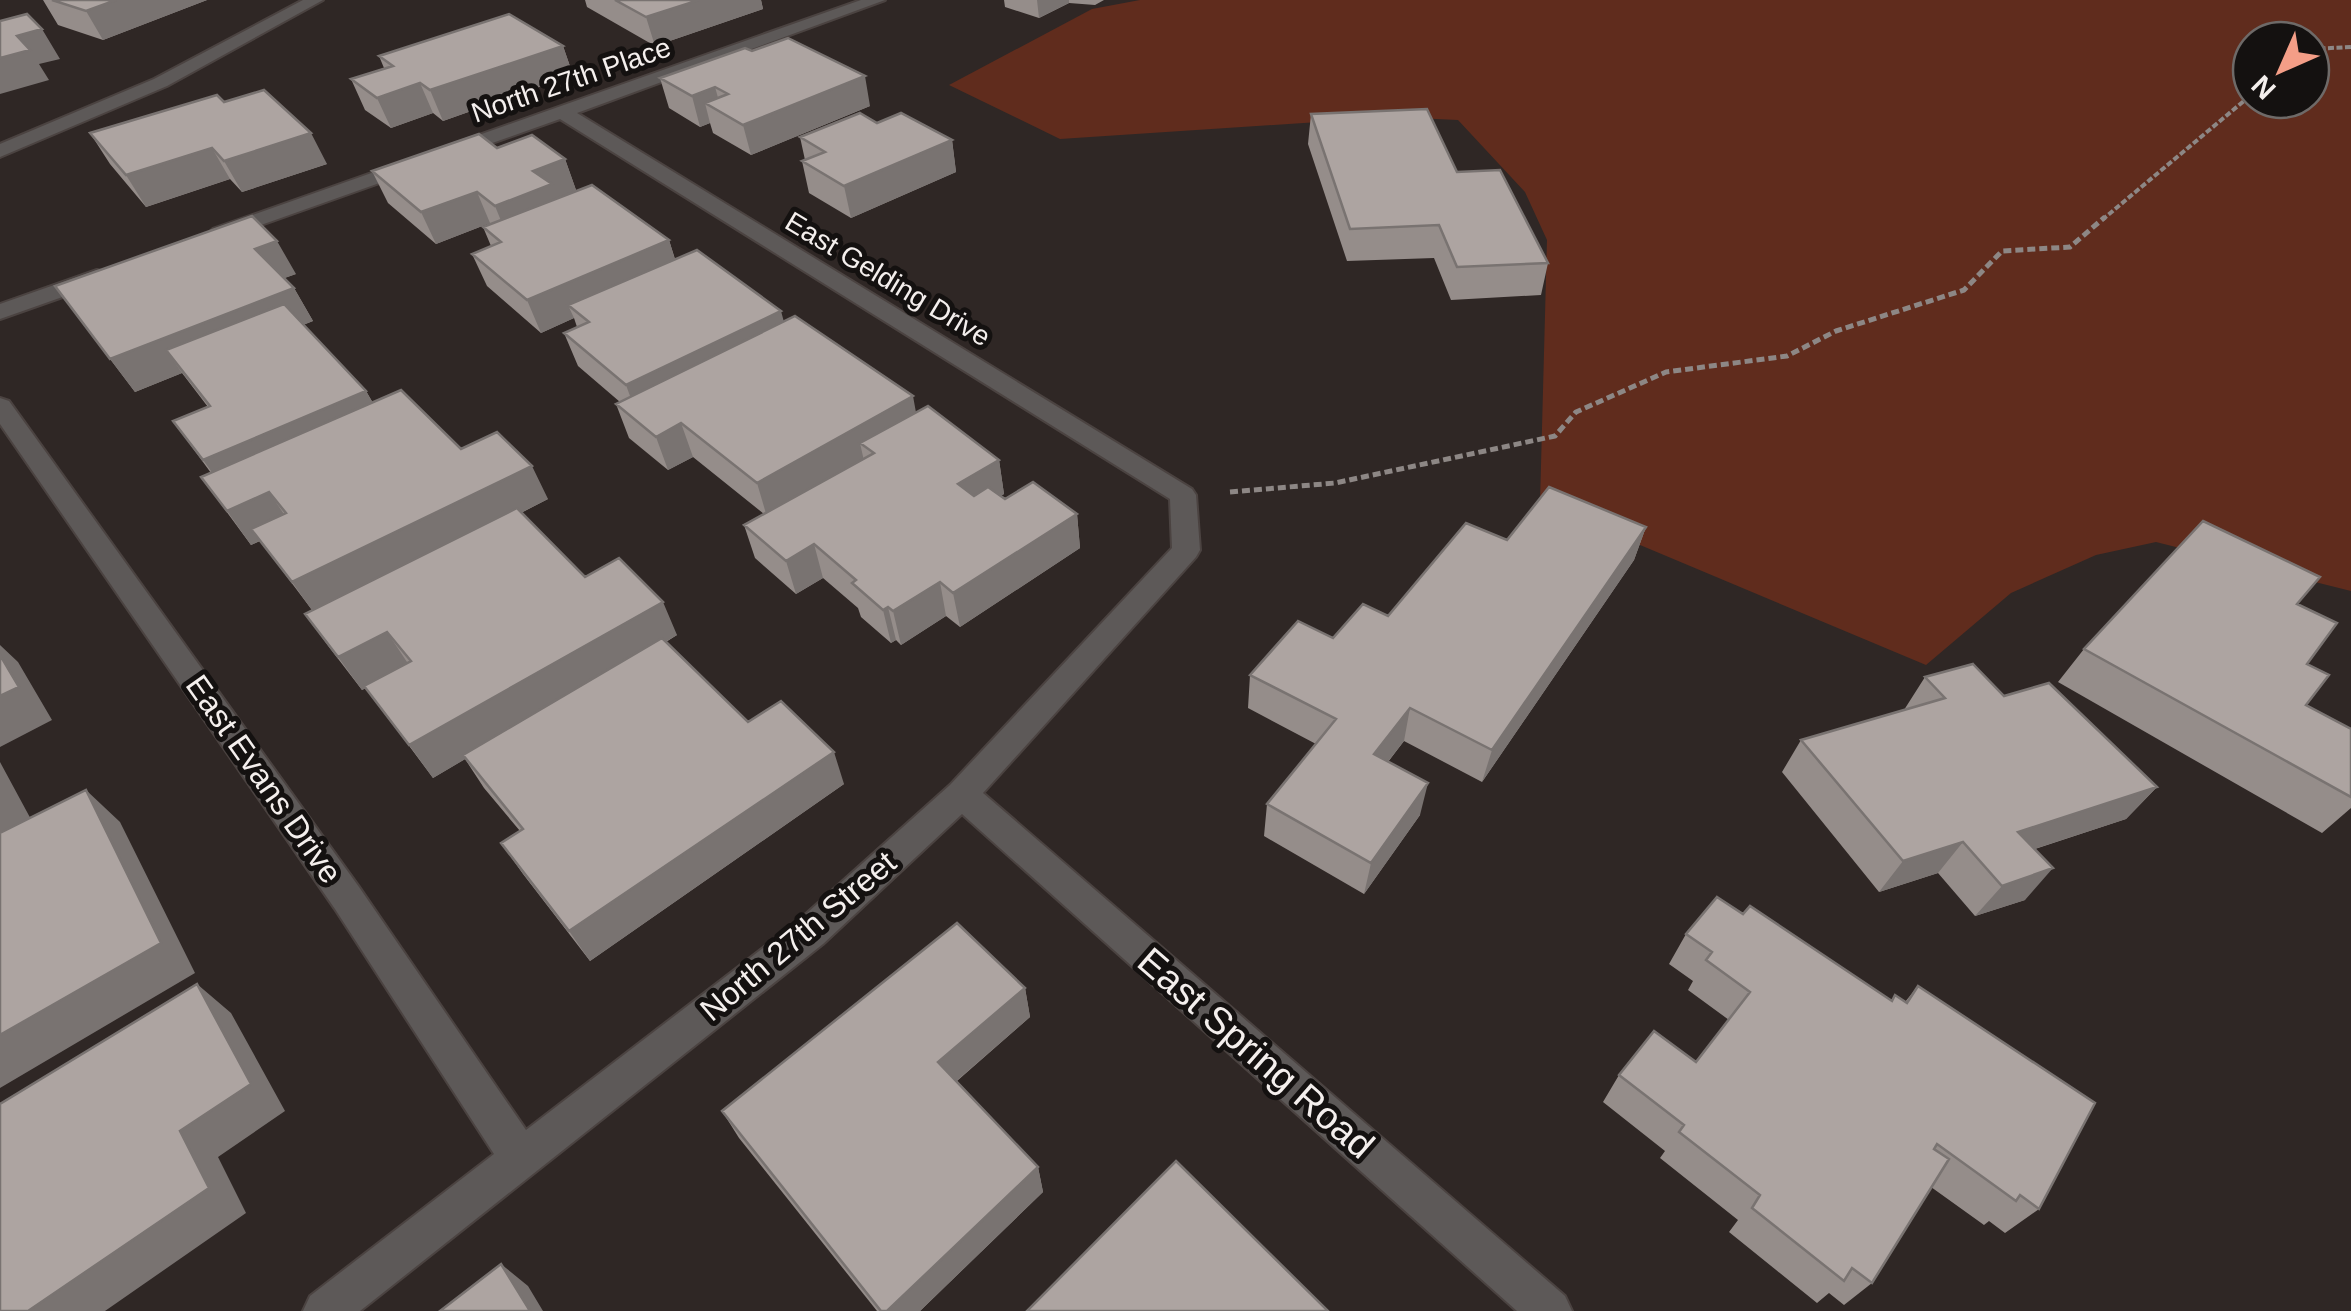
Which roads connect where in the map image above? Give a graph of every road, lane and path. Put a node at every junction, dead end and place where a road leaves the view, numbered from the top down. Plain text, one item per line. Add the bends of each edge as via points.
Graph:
1 (315, 0) edge
2 (877, 0) edge
3 (562, 112) junction
4 (2231, 113) edge
5 (0, 151) edge
6 (206, 238) edge
7 (118, 270) edge
8 (0, 312) edge
9 (0, 406) edge
10 (1184, 495) junction
11 (962, 794) junction
12 (520, 1157) junction
13 (325, 1311) edge
14 (1550, 1311) edge

1 - 5 street via 179,75
2 - 3 street, North 27th Place
3 - 6 street, North 27th Place
3 - 10 street, East Gelding Drive
4 - 10 path via 2070,247 2002,251 1964,290 1836,331 1787,356 1666,372 1576,412 1555,436 1335,483
7 - 8 street
9 - 12 street, East Evans Drive via 348,898
10 - 11 street, North 27th Street via 1186,550
11 - 12 street, North 27th Street via 810,933
11 - 14 street, East Spring Road
12 - 13 street, North 27th Street

